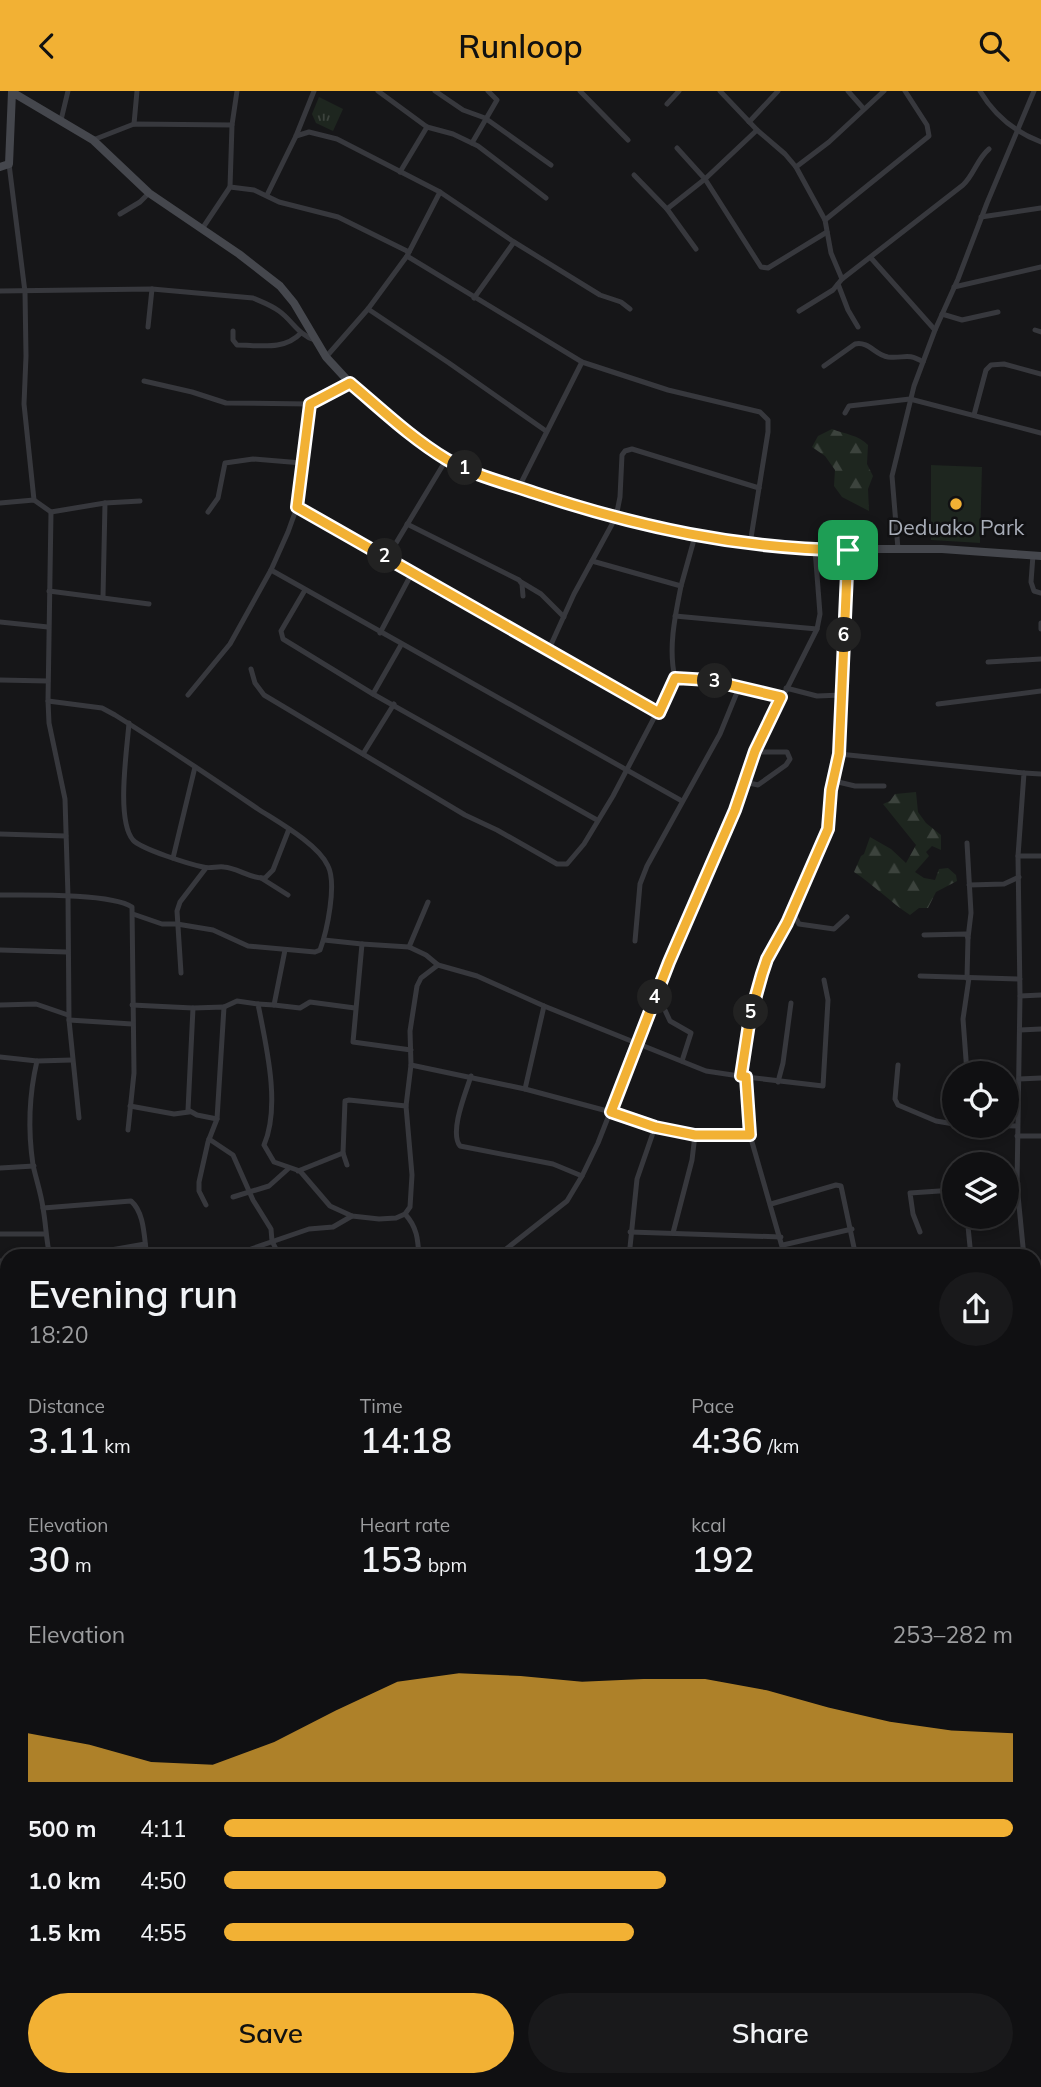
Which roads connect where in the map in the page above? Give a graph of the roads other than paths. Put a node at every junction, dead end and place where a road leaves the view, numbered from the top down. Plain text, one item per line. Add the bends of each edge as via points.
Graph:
1 (68, 91) edge
2 (137, 91) edge
3 (237, 91) edge
4 (314, 91) edge
5 (378, 91) edge
6 (435, 91) edge
7 (488, 91) edge
8 (580, 91) edge
9 (679, 91) edge
10 (720, 91) edge
11 (778, 91) edge
12 (848, 91) edge
13 (884, 91) edge
14 (905, 91) edge
15 (980, 91) edge
16 (1034, 91) edge
17 (13, 92) edge
18 (667, 104) dead end
19 (863, 108) junction
20 (485, 118) junction
21 (61, 120) junction
22 (749, 122) junction
23 (134, 124) junction
24 (232, 125) junction
25 (427, 127) junction
26 (757, 130) junction
27 (1018, 132) junction
28 (296, 136) junction
29 (5, 137) edge
30 (93, 140) junction
31 (628, 140) dead end
32 (1041, 142) edge
33 (472, 143) junction
34 (677, 148) dead end
35 (989, 149) dead end
36 (551, 165) dead end
37 (4, 166) edge
38 (796, 167) junction
39 (400, 172) junction
40 (634, 175) dead end
41 (705, 179) junction
42 (230, 187) junction
43 (440, 192) junction
44 (149, 193) junction
45 (268, 195) junction
46 (546, 198) dead end
47 (1041, 208) edge
48 (667, 209) junction
49 (120, 214) dead end
50 (981, 217) junction
51 (825, 220) junction
52 (202, 229) junction
53 (827, 232) junction
54 (514, 241) junction
55 (696, 249) dead end
56 (408, 254) junction
57 (871, 258) junction
58 (1041, 267) edge
59 (840, 281) junction
60 (954, 287) junction
61 (152, 289) junction
62 (0, 291) edge
63 (25, 292) junction
64 (474, 298) junction
65 (368, 309) junction
66 (630, 309) dead end
67 (799, 311) dead end
68 (998, 312) dead end
69 (942, 314) junction
70 (148, 327) dead end
71 (858, 327) dead end
72 (934, 330) junction
73 (233, 331) dead end
74 (301, 333) junction
75 (316, 340) junction
76 (326, 356) junction
77 (582, 362) junction
78 (923, 362) junction
79 (824, 366) dead end
80 (1041, 374) edge
81 (144, 381) dead end
82 (350, 383) junction
83 (910, 399) junction
84 (310, 404) junction
85 (845, 413) dead end
86 (974, 415) junction
87 (546, 431) junction
88 (1041, 433) edge
89 (446, 460) junction
90 (302, 464) junction
91 (519, 488) junction
92 (759, 488) junction
93 (34, 500) junction
94 (140, 501) dead end
95 (0, 502) edge
96 (105, 503) junction
97 (297, 507) junction
98 (51, 512) junction
99 (208, 512) dead end
100 (617, 517) junction
101 (407, 524) junction
102 (695, 536) junction
103 (750, 544) junction
104 (815, 549) junction
105 (898, 549) junction
106 (848, 550) junction
107 (1037, 556) edge
108 (387, 558) junction
109 (592, 561) junction
110 (271, 570) junction
111 (413, 571) junction
112 (521, 582) junction
113 (681, 586) junction
114 (305, 590) junction
115 (49, 591) junction
116 (1041, 593) edge
117 (523, 596) dead end
118 (103, 597) junction
119 (149, 604) dead end
120 (675, 615) junction
121 (564, 617) junction
122 (0, 622) edge
123 (1041, 623) edge
124 (48, 627) junction
125 (817, 629) junction
126 (1041, 629) edge
127 (380, 633) junction
128 (401, 645) junction
129 (549, 649) junction
130 (1041, 659) edge
131 (988, 662) dead end
132 (251, 669) dead end
133 (675, 678) junction
134 (0, 680) edge
135 (48, 681) junction
136 (740, 685) junction
137 (786, 688) junction
138 (1041, 691) edge
139 (373, 694) junction
140 (188, 695) dead end
141 (842, 695) junction
142 (781, 697) junction
143 (48, 701) junction
144 (394, 704) junction
145 (938, 704) dead end
146 (659, 713) junction
147 (129, 723) junction
148 (755, 751) junction
149 (363, 754) junction
150 (839, 754) junction
151 (195, 767) junction
152 (625, 770) junction
153 (1024, 773) junction
154 (1041, 774) edge
155 (834, 781) junction
156 (745, 782) junction
157 (884, 786) dead end
158 (682, 801) junction
159 (597, 820) junction
160 (289, 829) junction
161 (0, 834) edge
162 (66, 836) junction
163 (967, 843) dead end
164 (1018, 856) junction
165 (1041, 856) edge
166 (173, 858) junction
167 (206, 868) junction
168 (1019, 877) junction
169 (261, 878) junction
170 (969, 885) junction
171 (0, 895) edge
172 (288, 895) dead end
173 (68, 896) junction
174 (428, 902) dead end
175 (792, 911) junction
176 (133, 914) junction
177 (846, 917) dead end
178 (177, 924) junction
179 (923, 935) dead end
180 (968, 938) junction
181 (324, 940) junction
182 (635, 941) dead end
183 (362, 944) junction
184 (409, 947) junction
185 (0, 950) edge
186 (285, 950) junction
187 (67, 951) junction
188 (438, 965) junction
189 (181, 973) dead end
190 (919, 976) dead end
191 (968, 978) junction
192 (1020, 979) junction
193 (824, 980) dead end
194 (657, 993) junction
195 (1020, 996) junction
196 (1041, 996) edge
197 (791, 1003) dead end
198 (0, 1005) edge
199 (132, 1005) junction
200 (258, 1005) junction
201 (274, 1005) junction
202 (544, 1006) junction
203 (224, 1007) junction
204 (355, 1008) junction
205 (193, 1009) junction
206 (69, 1018) junction
207 (132, 1024) junction
208 (1041, 1029) edge
209 (1020, 1030) junction
210 (637, 1044) junction
211 (411, 1050) junction
212 (0, 1057) edge
213 (72, 1060) junction
214 (37, 1061) junction
215 (682, 1061) junction
216 (966, 1061) edge
217 (411, 1065) junction
218 (898, 1065) dead end
219 (471, 1076) junction
220 (744, 1076) junction
221 (1041, 1078) edge
222 (1019, 1079) joint
223 (778, 1082) junction
224 (525, 1089) junction
225 (131, 1106) junction
226 (406, 1106) junction
227 (189, 1112) junction
228 (611, 1112) junction
229 (79, 1118) dead end
230 (218, 1119) junction
231 (942, 1122) edge
232 (655, 1127) junction
233 (128, 1130) dead end
234 (695, 1135) junction
235 (750, 1135) junction
236 (1019, 1136) edge
237 (1041, 1136) edge
238 (209, 1139) junction
239 (343, 1153) junction
240 (347, 1165) dead end
241 (34, 1166) junction
242 (0, 1168) edge
243 (288, 1169) junction
244 (298, 1171) junction
245 (582, 1176) junction
246 (942, 1191) edge
247 (249, 1192) junction
248 (233, 1196) dead end
249 (771, 1204) junction
250 (206, 1205) dead end
251 (1019, 1206) edge
252 (43, 1208) junction
253 (405, 1214) junction
254 (352, 1216) junction
255 (852, 1229) junction
256 (968, 1229) edge
257 (629, 1232) junction
258 (920, 1232) dead end
259 (673, 1233) junction
260 (0, 1234) edge
261 (45, 1234) junction
262 (781, 1237) junction
263 (272, 1241) junction
264 (145, 1244) junction
265 (783, 1245) junction
266 (48, 1249) edge
267 (117, 1249) edge
268 (146, 1249) edge
269 (251, 1249) edge
270 (276, 1249) edge
271 (419, 1249) edge
272 (507, 1249) edge
273 (629, 1249) edge
274 (784, 1249) edge
275 (855, 1249) edge
276 (970, 1249) edge
277 (1023, 1249) edge
278 (1041, 1636) edge
279 (1041, 1643) edge

1 - 21 street
2 - 23 street
3 - 24 street
4 - 28 street
5 - 25 street
6 - 20 street
7 - 20 street via 497,100
8 - 31 street
9 - 18 street
10 - 22 street
11 - 22 street
12 - 19 street
13 - 19 street
14 - 51 street via 929,136
15 - 27 street
16 - 27 street
17 - 21 street
17 - 29 street
19 - 38 street
20 - 33 street
20 - 36 street
21 - 30 street
22 - 26 street
23 - 24 street
23 - 30 street
24 - 42 street
25 - 33 street
25 - 39 street
26 - 38 street
26 - 41 street
27 - 32 street
27 - 50 street
28 - 39 street via 309,132 337,139
28 - 45 street
29 - 37 street
30 - 44 street
33 - 46 street
34 - 41 street
35 - 57 street via 963,185
37 - 63 street
38 - 51 street
39 - 43 street
40 - 48 street
41 - 48 street
41 - 53 street via 761,267 768,268
42 - 45 street
42 - 52 street
43 - 54 street
43 - 56 street
44 - 49 street
44 - 52 street
45 - 56 street via 338,217
47 - 50 street
48 - 55 street
50 - 60 street
51 - 53 street
52 - 75 street via 280,286
53 - 59 street
54 - 64 street
54 - 66 street
56 - 64 street
56 - 65 street
57 - 59 street
57 - 72 street
58 - 60 street
59 - 67 street
59 - 71 street
60 - 69 street
61 - 63 street
61 - 70 street
61 - 74 street via 253,298 281,312
62 - 63 street
63 - 93 street via 24,404
64 - 77 street
65 - 76 street
65 - 87 street
68 - 69 street via 962,320
69 - 72 street
72 - 78 street
73 - 74 street via 237,345 267,346 286,344
74 - 75 street
75 - 76 street
76 - 82 street
77 - 87 street
77 - 92 street via 668,390 760,412 768,420
78 - 79 street via 909,355 886,356 862,343
78 - 83 street
80 - 86 street via 991,365
81 - 84 street via 226,403
82 - 84 street
82 - 89 street
83 - 85 street via 849,406
83 - 86 street
83 - 105 street via 892,475
84 - 90 street
86 - 88 street
87 - 91 street
89 - 91 street
89 - 101 street
90 - 97 street
90 - 99 street via 253,459 225,463 218,498
91 - 100 street
92 - 100 street via 632,449 621,459
92 - 103 street
93 - 95 street
93 - 98 street
94 - 96 street
96 - 98 street
96 - 118 street
97 - 108 street
97 - 110 street
98 - 115 street
100 - 102 street
100 - 109 street
101 - 108 street
101 - 112 street
102 - 103 street
102 - 113 street
103 - 104 street
104 - 106 street
104 - 125 street
105 - 106 street
105 - 107 street
106 - 141 street
107 - 116 street via 1031,586
108 - 111 street
109 - 113 street
109 - 121 street
110 - 114 street
110 - 140 street via 230,644
111 - 127 street
111 - 129 street
112 - 117 street
112 - 121 street
113 - 120 street
114 - 127 street
114 - 139 street via 281,631 283,639
115 - 118 street
115 - 124 street
118 - 119 street
120 - 125 street
120 - 133 street
121 - 129 street
122 - 124 street
123 - 126 street
124 - 135 street
125 - 137 street
127 - 128 street
128 - 139 street
128 - 152 street
129 - 146 street
130 - 131 street
132 - 149 street via 264,695
133 - 136 street
133 - 146 street
134 - 135 street
135 - 143 street
136 - 142 street
136 - 158 street via 720,734
137 - 141 street via 817,696
137 - 142 street
138 - 145 street
139 - 144 street
141 - 150 street
142 - 148 street
143 - 147 street via 102,708
143 - 162 street via 65,799
144 - 149 street
144 - 159 street
146 - 152 street
147 - 151 street
147 - 166 street via 123,805 130,835 136,843
148 - 156 street
148 - 156 street via 787,752 790,759 758,785
149 - 159 street via 560,865 572,859
150 - 153 street
150 - 155 street
151 - 160 street
151 - 166 street
152 - 158 street
152 - 159 street
153 - 154 street
153 - 164 street
155 - 157 street
155 - 175 street via 827,835
156 - 194 street
158 - 182 street via 640,884
160 - 169 street via 273,870
160 - 181 street via 329,867 332,885
161 - 162 street
162 - 173 street
163 - 170 street
164 - 165 street
164 - 168 street
166 - 167 street
167 - 169 street via 223,867
167 - 178 street via 180,902
168 - 170 street via 1004,884
168 - 192 street
169 - 172 street
170 - 180 street
171 - 173 street
173 - 176 street via 126,903
173 - 187 street
174 - 184 street
175 - 177 street via 799,924 818,928 834,929
175 - 220 street via 762,974 750,1017
176 - 178 street
176 - 199 street
178 - 186 street via 213,930 248,946
178 - 189 street
179 - 180 street via 961,933
180 - 191 street
181 - 183 street
181 - 186 street via 315,952
183 - 184 street
183 - 204 street
184 - 188 street
185 - 187 street
186 - 201 street
187 - 206 street
188 - 202 street via 477,976
188 - 211 street via 417,986
190 - 191 street
191 - 192 street
191 - 216 street via 963,1019
192 - 195 street
193 - 223 street via 828,1000 824,1084
194 - 210 street
194 - 215 street via 670,1021 691,1033
195 - 196 street
195 - 209 street
197 - 223 street
198 - 206 street via 36,1004
199 - 205 street
199 - 207 street
200 - 201 street
200 - 203 street via 237,1001
200 - 243 street via 268,1057 271,1115 264,1145 274,1162
201 - 204 street via 300,1008 310,1002
202 - 210 street
202 - 224 street
203 - 205 street
203 - 230 street
204 - 211 street via 353,1042
205 - 227 street
206 - 207 street
206 - 213 street
207 - 225 street
208 - 209 street
209 - 222 street
210 - 215 street
210 - 228 street
211 - 217 street
212 - 214 street
213 - 214 street
213 - 229 street
214 - 241 street via 31,1086
215 - 220 street via 706,1071
217 - 219 street
217 - 226 street
218 - 231 street via 898,1105
219 - 224 street
219 - 245 street via 459,1112 456,1137 460,1146 553,1164
220 - 223 street
220 - 235 street
221 - 222 street
224 - 228 street
225 - 227 street via 174,1114
225 - 233 street
226 - 239 street via 345,1101
226 - 253 street via 412,1175 410,1207
227 - 230 street
228 - 232 street
228 - 245 street
230 - 238 street
232 - 234 street
232 - 257 street via 637,1179
234 - 235 street
234 - 259 street
235 - 249 street
236 - 237 street
238 - 247 street via 233,1155
238 - 250 street via 198,1182
239 - 240 street
239 - 244 street
241 - 242 street
241 - 252 street
243 - 244 street
243 - 247 street via 269,1186
244 - 254 street via 330,1206
245 - 272 street via 567,1201
246 - 258 street via 910,1193
247 - 248 street
247 - 263 street via 271,1229
249 - 255 street via 839,1185
249 - 262 street
251 - 277 street
252 - 261 street
252 - 264 street via 131,1201 141,1217
253 - 254 street via 379,1219
253 - 271 street via 414,1224
254 - 263 street via 333,1227
255 - 265 street
255 - 275 street
256 - 276 street
257 - 259 street
257 - 273 street
259 - 262 street
260 - 261 street
261 - 266 street
262 - 265 street
263 - 269 street
263 - 270 street
264 - 267 street
264 - 268 street
265 - 274 street
278 - 279 street

